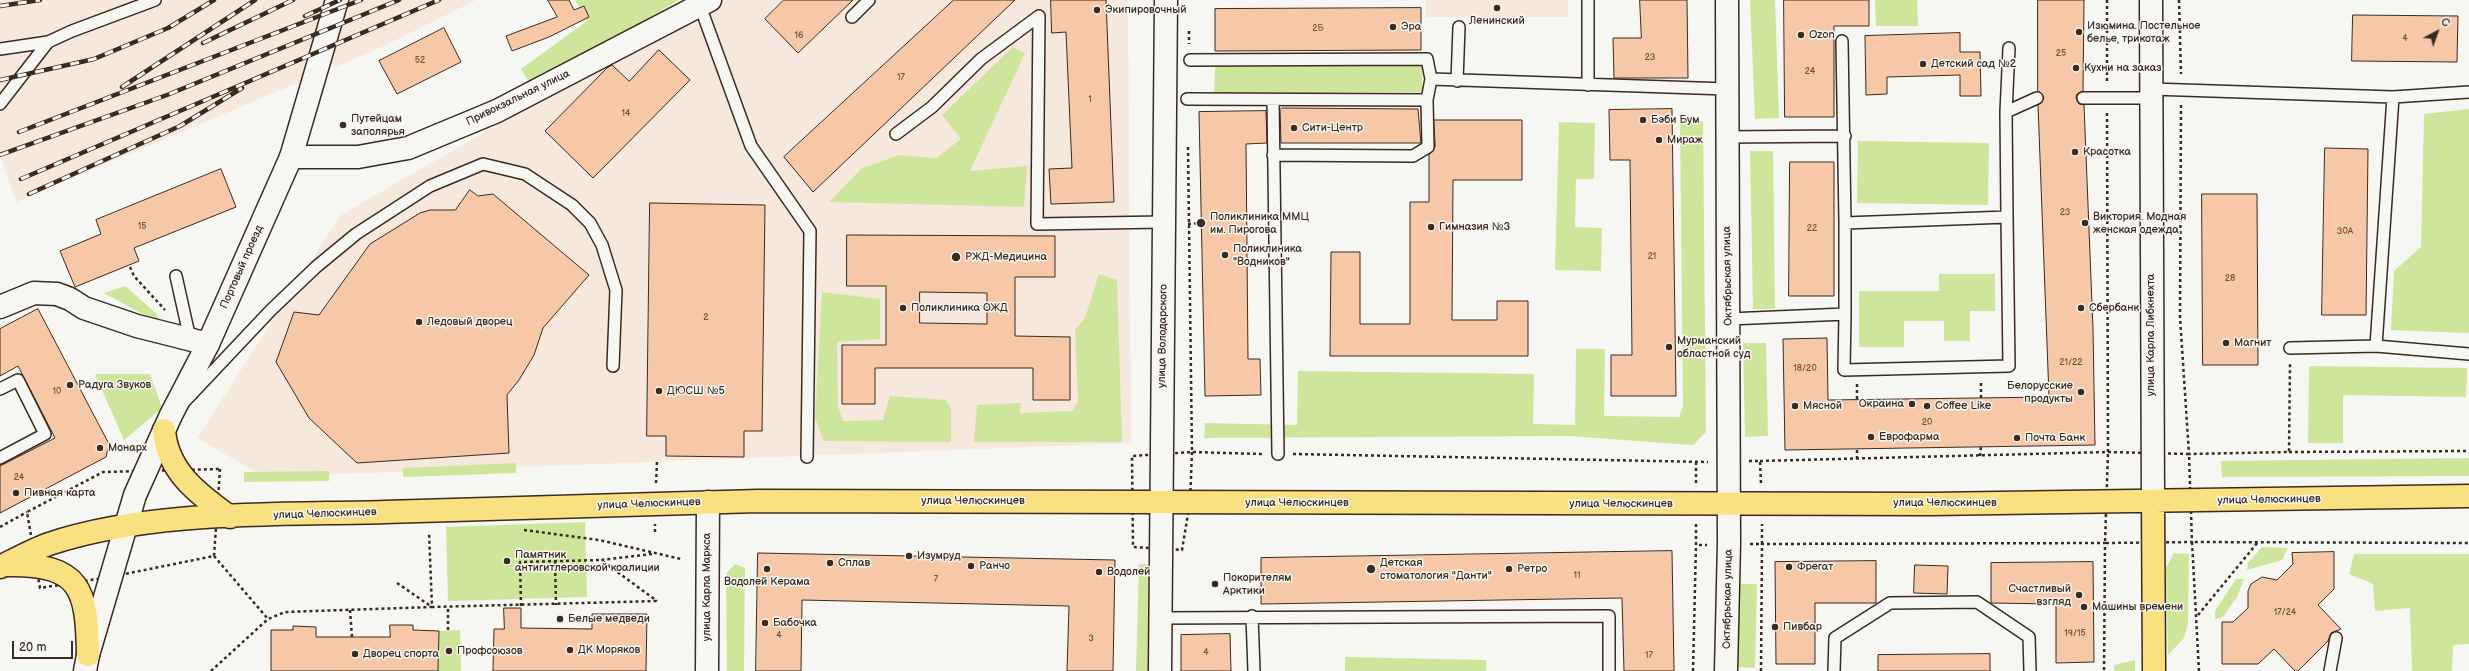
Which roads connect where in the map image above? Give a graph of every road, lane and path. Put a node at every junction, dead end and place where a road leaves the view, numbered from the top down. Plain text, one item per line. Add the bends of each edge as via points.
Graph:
1 (155, 0) edge
2 (337, 0) edge
3 (869, 0) edge
4 (1166, 0) edge
5 (1588, 0) edge
6 (1727, 0) edge
7 (2107, 0) edge
8 (2151, 0) edge
9 (2179, 0) edge
10 (705, 3) edge
11 (852, 17) dead end
12 (1459, 27) dead end
13 (1189, 28) dead end
14 (1842, 41) dead end
15 (48, 42) junction
16 (2009, 48) dead end
17 (0, 49) edge
18 (1190, 60) joint
19 (1431, 79) junction
20 (1457, 81) junction
21 (1588, 85) junction
22 (1727, 89) junction
23 (2181, 90) junction
24 (2469, 92) edge
25 (2152, 93) junction
26 (2393, 97) junction
27 (2038, 98) dead end
28 (2083, 98) dead end
29 (2107, 98) junction
30 (1188, 99) dead end
31 (1273, 100) junction
32 (1427, 100) junction
33 (0, 104) edge
34 (2006, 112) junction
35 (896, 134) dead end
36 (1845, 136) junction
37 (1726, 137) junction
38 (1188, 146) dead end
39 (1273, 155) junction
40 (291, 157) junction
41 (2007, 217) junction
42 (1164, 222) junction
43 (1202, 223) dead end
44 (1845, 223) junction
45 (1188, 224) junction
46 (130, 267) dead end
47 (176, 276) dead end
48 (0, 307) edge
49 (1845, 314) junction
50 (1729, 319) junction
51 (192, 339) junction
52 (2376, 346) junction
53 (2290, 348) joint
54 (2469, 354) edge
55 (614, 366) dead end
56 (0, 389) edge
57 (168, 422) junction
58 (1980, 447) dead end
59 (1857, 449) dead end
60 (2469, 451) edge
61 (2289, 452) junction
62 (1278, 454) junction
63 (1980, 456) junction
64 (807, 457) dead end
65 (0, 458) edge
66 (1857, 459) junction
67 (1760, 461) dead end
68 (1696, 462) dead end
69 (2469, 496) edge
70 (708, 502) junction
71 (1161, 502) junction
72 (2153, 502) junction
73 (1729, 504) junction
74 (27, 512) dead end
75 (223, 517) junction
76 (126, 526) junction
77 (0, 527) edge
78 (428, 529) dead end
79 (522, 530) dead end
80 (2259, 542) junction
81 (2469, 543) edge
82 (1696, 545) dead end
83 (656, 553) junction
84 (214, 556) junction
85 (681, 559) dead end
86 (601, 560) junction
87 (555, 561) junction
88 (2, 566) edge
89 (110, 577) junction
90 (397, 584) dead end
91 (521, 606) junction
92 (556, 606) junction
93 (432, 607) junction
94 (448, 607) junction
95 (350, 610) junction
96 (1252, 616) junction
97 (2197, 616) junction
98 (1160, 618) junction
99 (268, 619) junction
100 (448, 630) dead end
101 (352, 637) dead end
102 (2336, 638) dead end
103 (86, 663) edge
104 (211, 671) edge
105 (707, 671) edge
106 (1160, 671) edge
107 (1254, 671) edge
108 (1609, 671) edge
109 (1693, 671) edge
110 (1726, 671) edge
111 (1761, 671) edge
112 (1834, 671) edge
113 (2030, 671) edge
114 (2104, 671) edge
115 (2154, 671) edge
116 (2199, 671) edge
117 (2330, 671) edge

1 - 15 lane
2 - 40 street, Портовый проезд
3 - 11 lane
4 - 42 street, улица Володарского
5 - 21 lane
6 - 22 street, Октябрьская улица
7 - 29 path
8 - 25 street, улица Карла Либкнехта
9 - 23 path
10 - 40 street, Привокзальная улица via 497,111 408,148 358,157
10 - 64 lane via 751,146 810,230
12 - 20 lane
13 - 18 path
14 - 36 lane
15 - 17 lane
15 - 33 lane
16 - 34 lane
18 - 19 lane via 1427,59
19 - 20 lane
19 - 32 lane
20 - 21 lane
21 - 22 lane
22 - 37 street, Октябрьская улица
23 - 25 lane
23 - 26 lane
23 - 61 path via 2180,317 2189,454
24 - 26 lane
25 - 29 lane
25 - 72 street, улица Карла Либкнехта
26 - 52 lane
27 - 34 lane
28 - 29 lane
29 - 63 path via 2108,452
30 - 31 lane
31 - 32 lane
31 - 39 lane
32 - 39 lane via 1428,147 1414,156
34 - 41 lane
35 - 42 lane via 932,107 981,59 1039,16 1038,224
36 - 37 lane
36 - 44 lane
37 - 50 street, Октябрьская улица
38 - 45 path
39 - 62 lane
40 - 51 street, Портовый проезд
41 - 44 lane
41 - 49 lane via 2009,366 1844,370
42 - 71 street, улица Володарского
43 - 45 path
44 - 49 lane
45 - 62 path via 1192,452
46 - 51 path via 134,276
47 - 51 lane
48 - 51 street via 34,293 56,294 84,308 137,326
49 - 50 lane
50 - 73 street, Октябрьская улица
51 - 57 street, Портовый проезд
52 - 53 lane
52 - 54 lane
53 - 61 path
55 - 57 lane via 616,290 602,245 590,223 572,205 525,174 483,164 430,186 356,234 316,267 271,310
56 - 65 lane via 18,380 45,434
57 - 75 main road via 165,446 177,470
57 - 76 street, Портовый проезд via 135,495
58 - 63 path
59 - 66 path
60 - 61 path
62 - 68 path
63 - 66 path
66 - 67 path
69 - 72 main road, улица Челюскинцев
70 - 71 main road, улица Челюскинцев
70 - 75 main road, улица Челюскинцев
70 - 105 street, улица Карла Маркса
71 - 73 main road, улица Челюскинцев
71 - 98 street, улица Володарского
72 - 73 main road, улица Челюскинцев
72 - 115 main road, улица Карла Либкнехта
73 - 110 street, Октябрьская улица
74 - 77 path
75 - 76 main road, улица Челюскинцев
75 - 84 path
76 - 88 main road, улица Челюскинцев via 47,544
76 - 89 street, Портовый проезд
78 - 93 path
79 - 83 path via 599,540
80 - 81 path
80 - 97 path
80 - 97 path via 2192,542
82 - 109 path
83 - 85 path
83 - 86 path
84 - 89 path
84 - 99 path
86 - 87 path
86 - 92 path via 658,601
87 - 91 path via 520,562
87 - 92 path
88 - 103 main road via 36,565 51,568 74,582 86,610
89 - 103 street, Портовый проезд
90 - 93 path
91 - 92 path
91 - 94 path
93 - 94 path
93 - 95 path
94 - 100 path
95 - 99 path via 285,612
95 - 101 path
96 - 98 lane
96 - 107 lane
96 - 108 lane via 1609,616
97 - 116 path
98 - 106 street, улица Володарского
99 - 104 path
102 - 117 lane
111 - 114 path via 1762,544 2105,543
112 - 113 lane via 1835,638 1890,603 1977,602 2029,637

